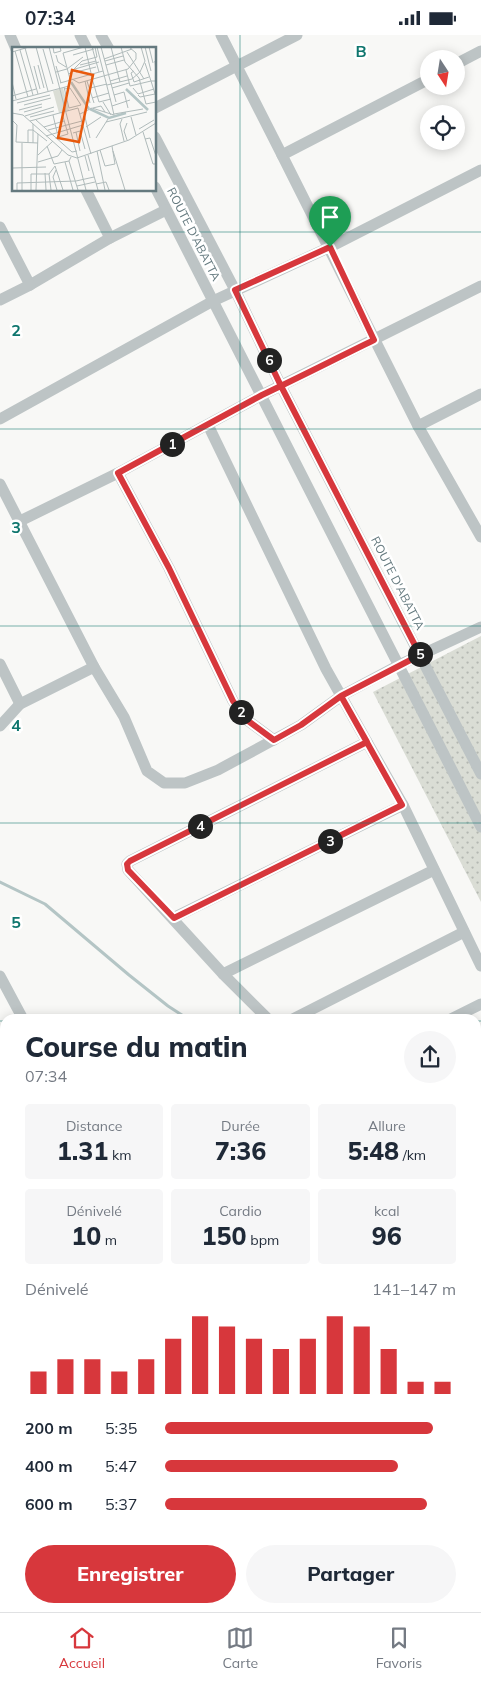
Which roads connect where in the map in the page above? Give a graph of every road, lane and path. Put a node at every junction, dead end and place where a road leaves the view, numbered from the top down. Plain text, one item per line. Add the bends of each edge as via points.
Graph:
1 (10, 35) edge
2 (80, 35) edge
3 (101, 35) edge
4 (221, 35) edge
5 (297, 35) edge
6 (15, 47) edge
7 (85, 47) edge
8 (108, 47) edge
9 (481, 51) edge
10 (465, 59) edge
11 (236, 66) junction
12 (420, 84) edge
13 (156, 107) edge
14 (156, 139) edge
15 (282, 155) junction
16 (481, 170) edge
17 (156, 189) edge
18 (86, 191) edge
19 (166, 210) junction
20 (0, 227) edge
21 (110, 239) junction
22 (330, 247) junction
23 (30, 285) junction
24 (481, 286) edge
25 (235, 290) junction
26 (0, 300) edge
27 (213, 301) junction
28 (374, 340) junction
29 (281, 386) junction
30 (262, 395) junction
31 (481, 395) edge
32 (0, 419) edge
33 (208, 425) junction
34 (418, 426) junction
35 (118, 473) junction
36 (0, 484) edge
37 (481, 509) edge
38 (470, 515) junction
39 (18, 522) junction
40 (481, 537) edge
41 (481, 627) edge
42 (420, 655) junction
43 (0, 664) edge
44 (399, 665) junction
45 (94, 667) junction
46 (341, 696) junction
47 (20, 703) junction
48 (0, 725) edge
49 (274, 740) junction
50 (367, 742) junction
51 (481, 774) edge
52 (402, 805) junction
53 (481, 827) edge
54 (434, 870) junction
55 (174, 918) junction
56 (464, 931) junction
57 (481, 966) edge
58 (223, 974) junction
59 (0, 976) edge
60 (481, 1004) edge
61 (20, 1014) edge
62 (263, 1014) edge
63 (303, 1014) edge
64 (461, 1014) edge

1 - 6 street
2 - 7 street
3 - 8 street
4 - 11 street
5 - 11 street
9 - 10 street
11 - 13 street
11 - 15 street
12 - 15 street
14 - 25 street, ROUTE D'ABATTA
15 - 22 street
16 - 22 street
17 - 19 street, ROUTE D'ABATTA
18 - 21 street
19 - 21 street
19 - 27 street, ROUTE D'ABATTA
20 - 23 street
21 - 23 street
22 - 25 street
22 - 28 street
23 - 26 street
24 - 28 street
25 - 27 street
25 - 29 street, ROUTE D'ABATTA
27 - 30 street, ROUTE D'ABATTA
27 - 32 street
28 - 29 street
28 - 34 street
29 - 30 street
29 - 42 street, ROUTE D'ABATTA
30 - 33 street
30 - 44 street, ROUTE D'ABATTA
31 - 34 street
33 - 35 street
33 - 46 street
34 - 38 street
35 - 39 street
35 - 49 street via 169,568 233,701 247,720
36 - 39 street
37 - 38 street
38 - 40 street
39 - 45 street
41 - 42 street
42 - 44 street
42 - 51 street, ROUTE D'ABATTA
43 - 47 street
44 - 46 street
44 - 53 street, ROUTE D'ABATTA
45 - 47 street
45 - 49 street via 124,717 147,771 164,783 185,783 218,770
46 - 49 street
46 - 50 street
47 - 48 street
50 - 52 street
50 - 55 street via 130,861 128,870
52 - 54 street
52 - 55 street
54 - 56 street
54 - 58 street
55 - 58 street
56 - 57 street
56 - 63 street
58 - 62 street
59 - 61 street
60 - 64 street

